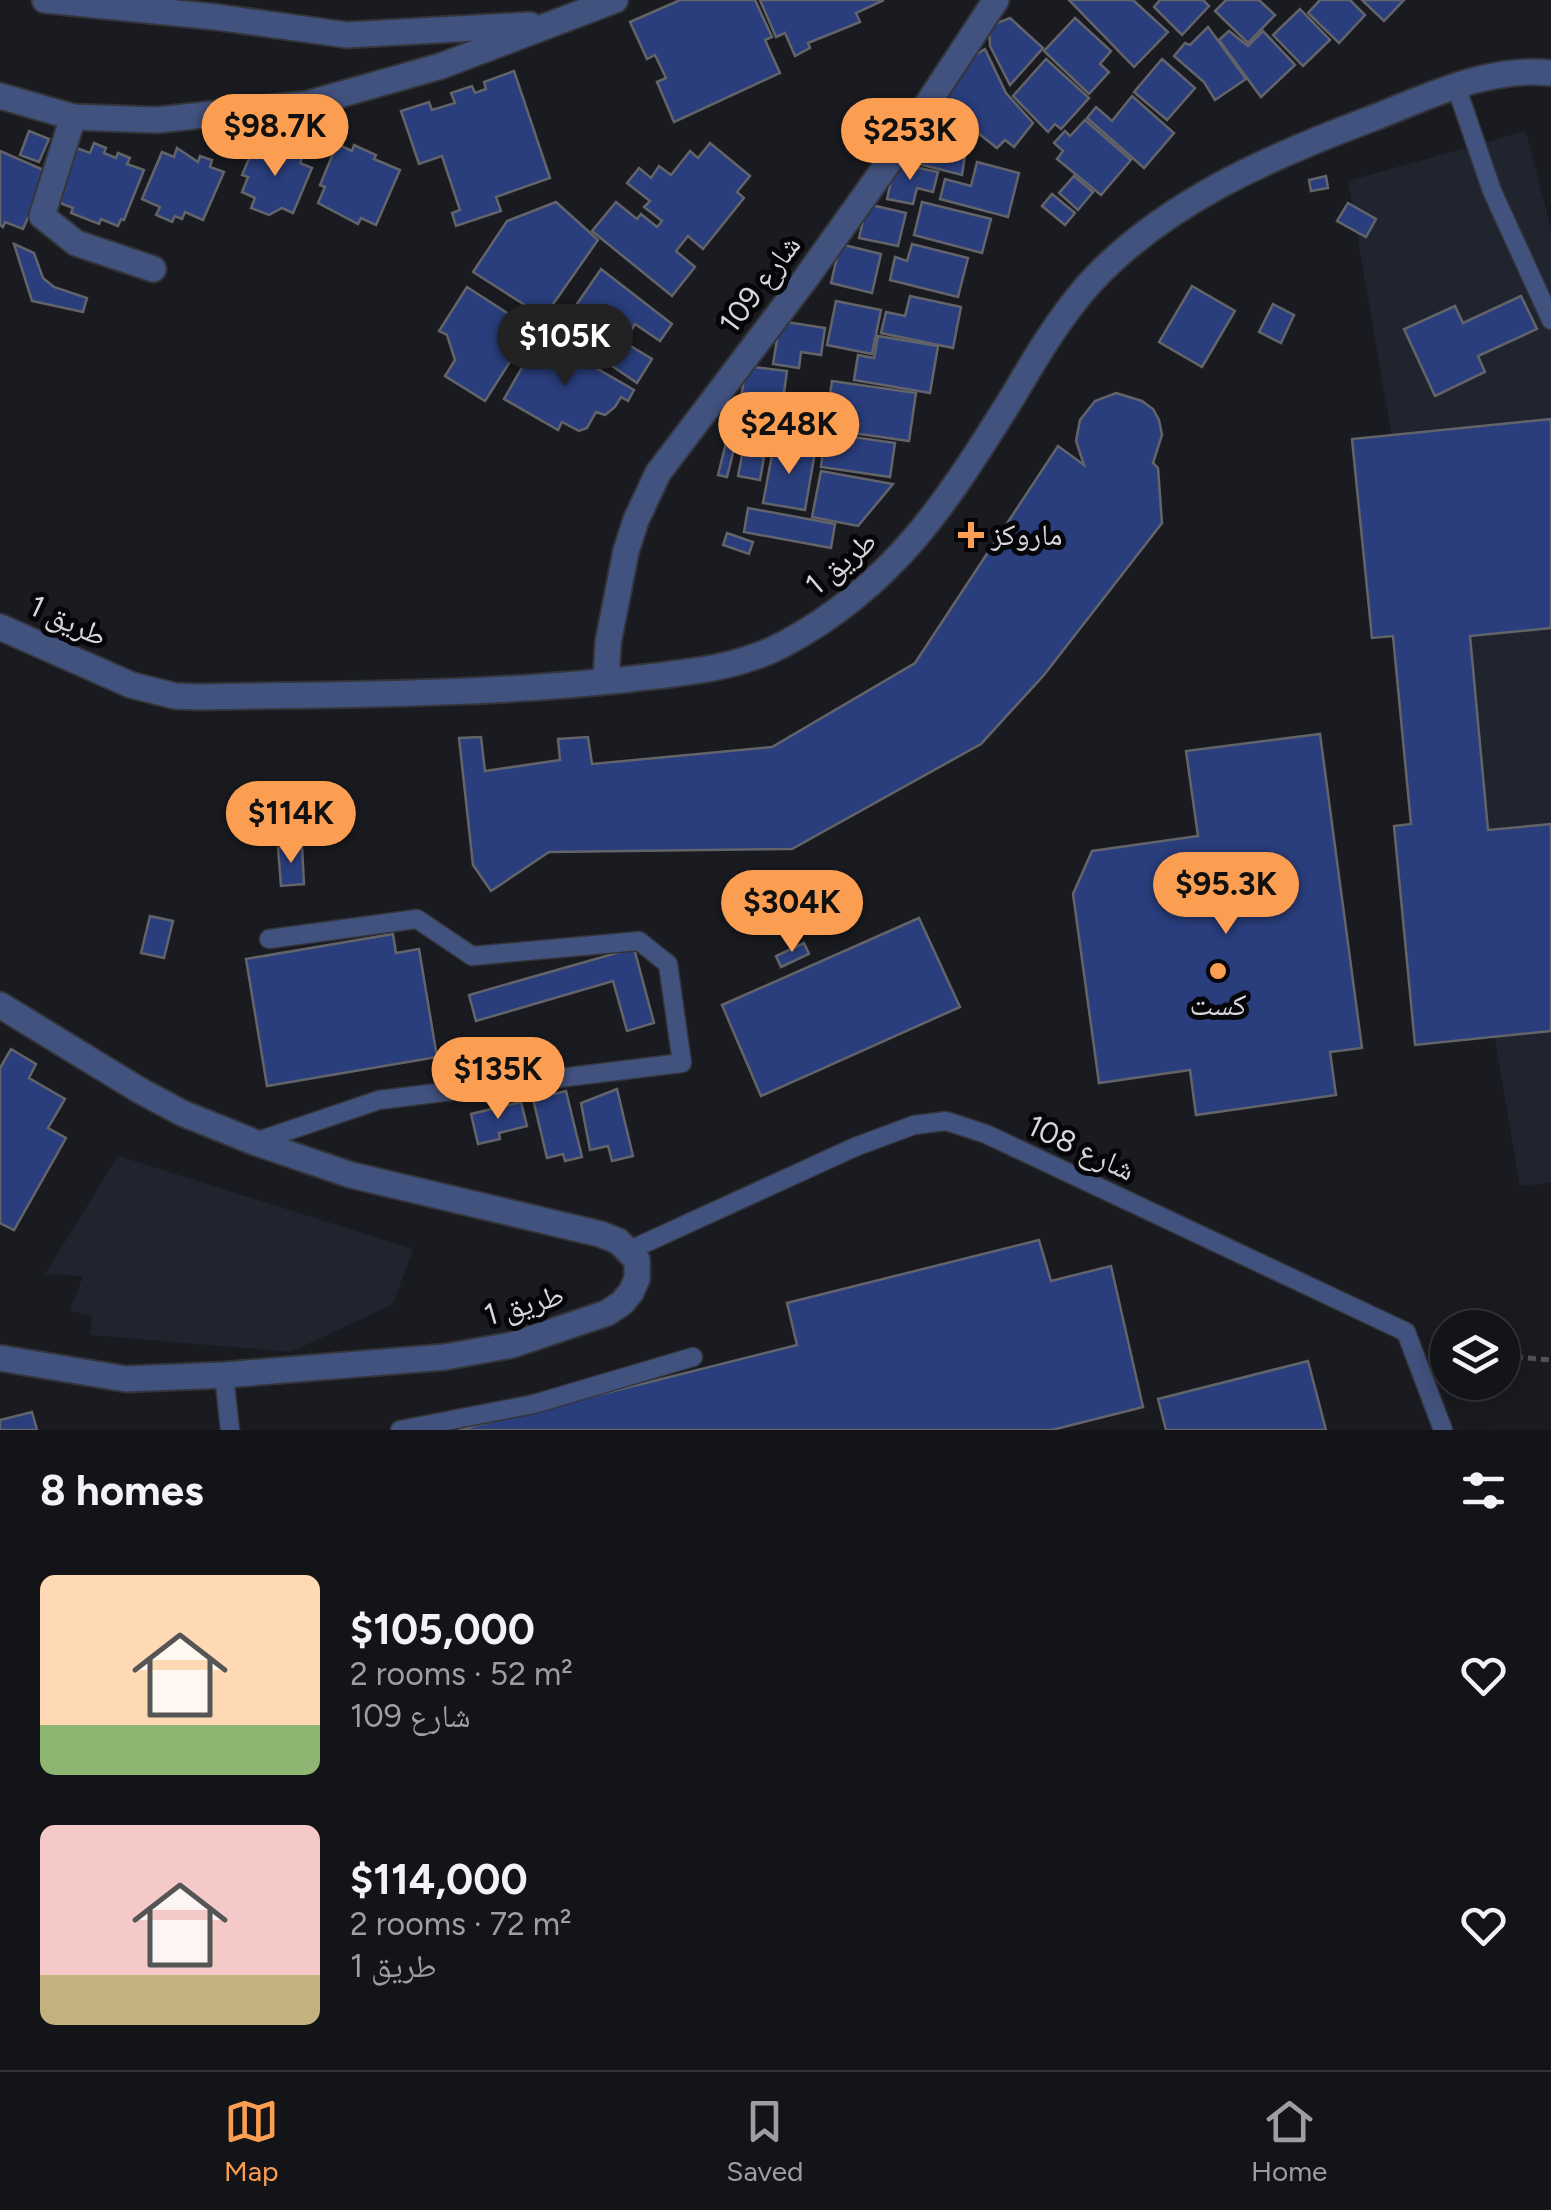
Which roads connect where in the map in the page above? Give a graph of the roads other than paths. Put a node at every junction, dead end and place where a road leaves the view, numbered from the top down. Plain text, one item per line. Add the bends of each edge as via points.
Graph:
1 (45, 0) edge
2 (614, 0) edge
3 (996, 0) edge
4 (560, 23) junction
5 (1551, 73) edge
6 (1456, 86) junction
7 (0, 96) edge
8 (73, 116) junction
9 (153, 269) dead end
10 (1551, 320) edge
11 (0, 627) edge
12 (606, 682) junction
13 (269, 939) dead end
14 (0, 1005) edge
15 (254, 1142) junction
16 (630, 1250) junction
17 (693, 1357) dead end
18 (0, 1358) edge
19 (224, 1375) junction
20 (230, 1430) edge
21 (400, 1430) edge
22 (1443, 1430) edge

1 - 4 street via 348,35
2 - 4 street
3 - 12 street, شارع 109 via 884,170 658,473 626,551
4 - 8 street via 307,104 157,120
5 - 6 street, طريق 1 via 1524,70
6 - 10 lane via 1492,191
6 - 12 street, طريق 1 via 1257,166 1201,196 1114,260 1070,307 926,529 826,620 752,658
7 - 8 street
8 - 9 street via 42,216 76,244
11 - 12 street, طريق 1 via 131,685 175,696
13 - 15 lane via 416,919 472,956 640,940 668,964 682,1063 379,1100
14 - 15 street via 139,1090
15 - 16 street via 351,1175 600,1234
16 - 19 street, طريق 1 via 636,1278 622,1303 512,1345
16 - 22 lane, شارع 108 via 855,1147 946,1121 1406,1332
17 - 21 lane via 534,1404
18 - 19 street, طريق 1 via 126,1379
19 - 20 lane

